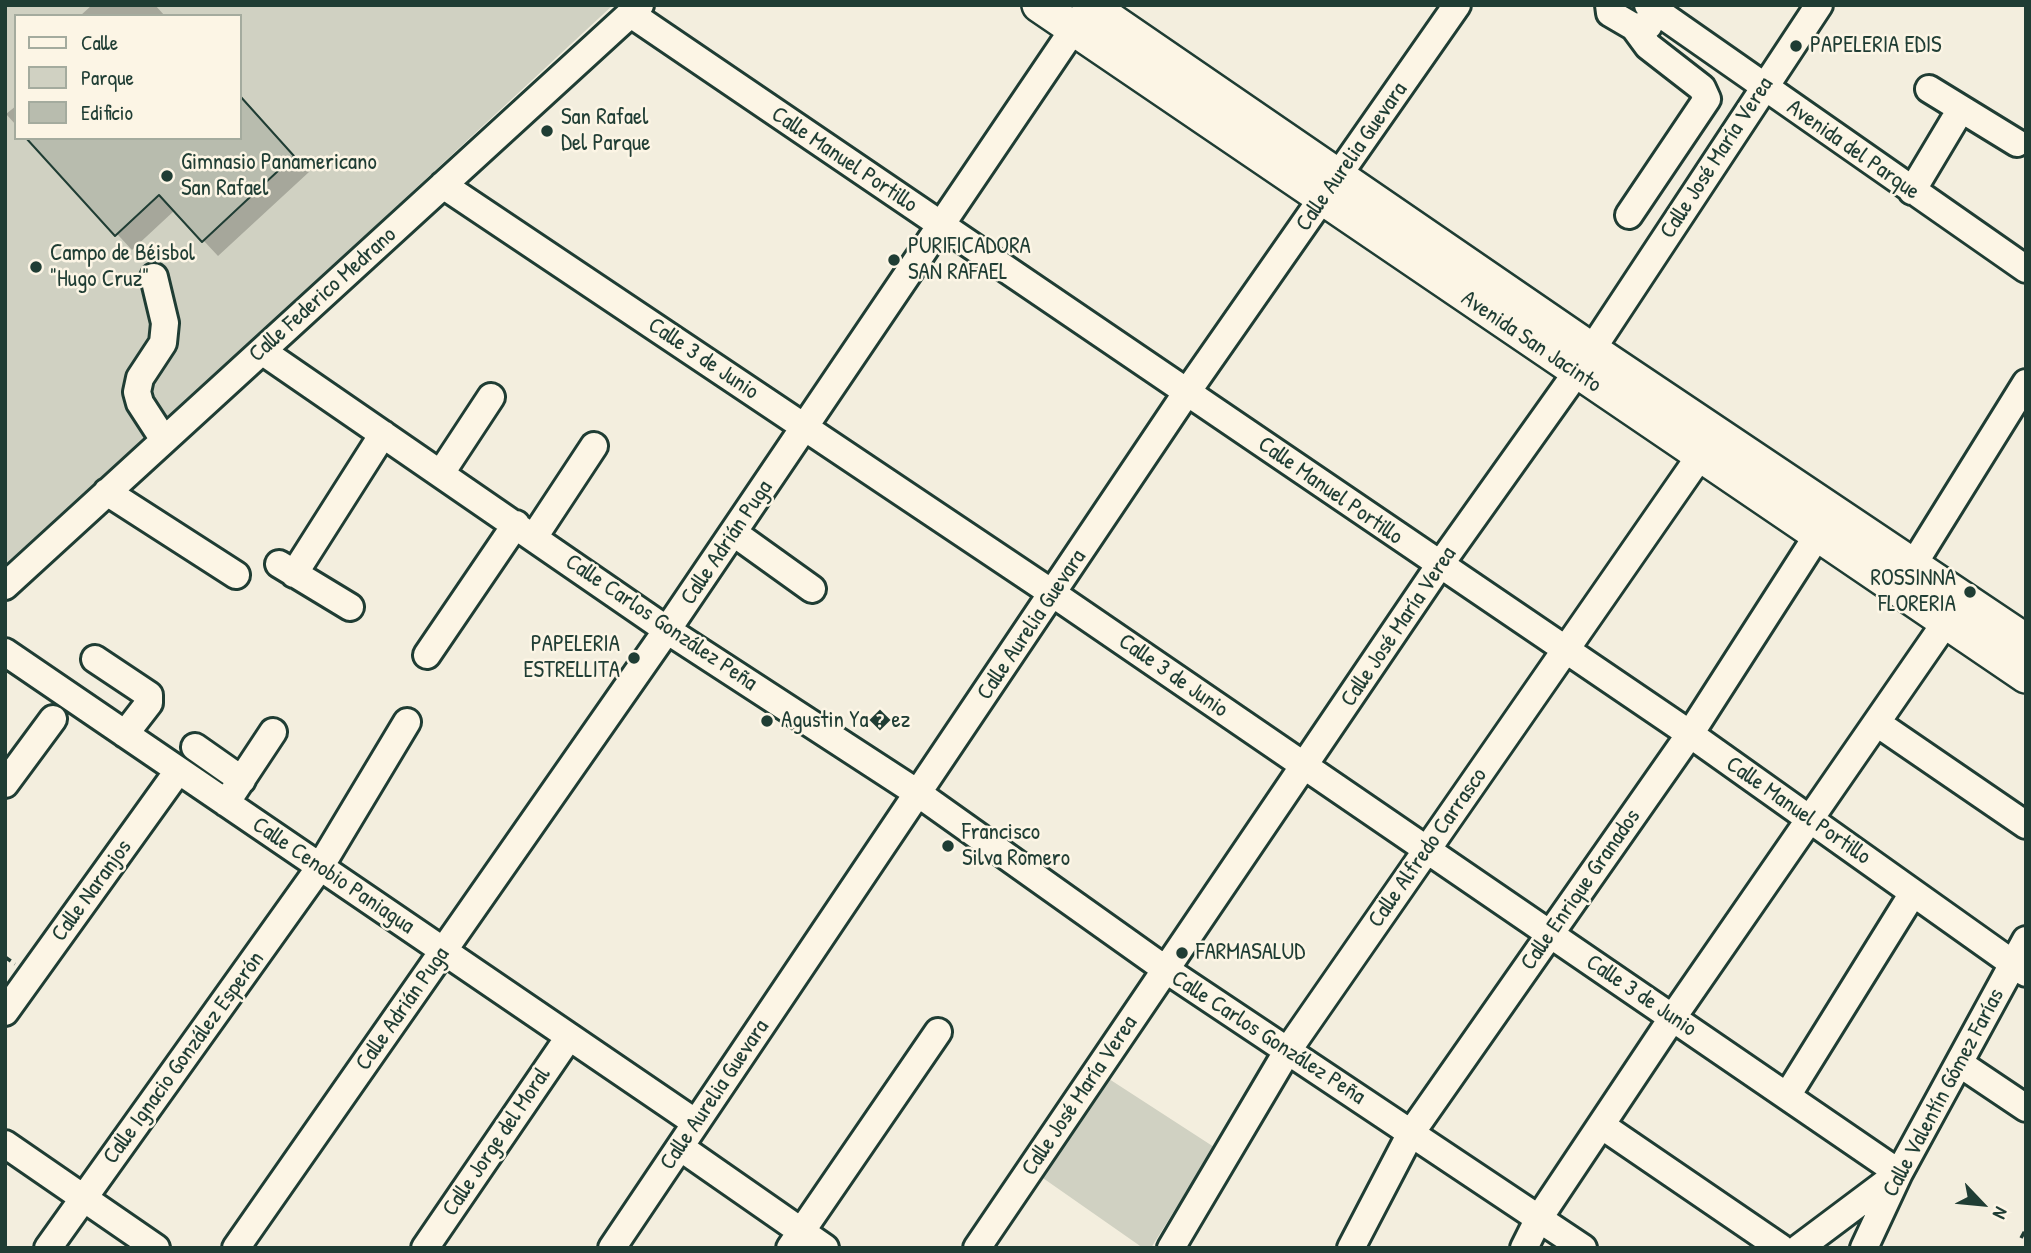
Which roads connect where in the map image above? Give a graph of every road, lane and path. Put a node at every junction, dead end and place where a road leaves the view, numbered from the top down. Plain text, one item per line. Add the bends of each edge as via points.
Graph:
1 (1039, 5) edge
2 (1457, 5) edge
3 (1609, 5) edge
4 (1819, 5) edge
5 (636, 10) edge
6 (1085, 11) edge
7 (1641, 16) edge
8 (1762, 88) junction
9 (1929, 89) dead end
10 (1961, 109) junction
11 (2017, 143) dead end
12 (443, 185) junction
13 (1331, 187) junction
14 (1912, 191) junction
15 (1629, 215) dead end
16 (941, 227) junction
17 (2026, 269) edge
18 (153, 277) dead end
19 (261, 351) junction
20 (1584, 361) junction
21 (2026, 383) edge
22 (1187, 392) junction
23 (491, 397) dead end
24 (2026, 407) edge
25 (805, 427) junction
26 (383, 434) junction
27 (164, 440) junction
28 (594, 446) dead end
29 (1700, 456) junction
30 (441, 473) junction
31 (107, 492) junction
32 (525, 531) junction
33 (734, 533) junction
34 (1817, 536) junction
35 (1927, 556) junction
36 (1439, 566) junction
37 (236, 575) dead end
38 (5, 586) edge
39 (812, 589) dead end
40 (1052, 593) junction
41 (350, 607) dead end
42 (1946, 622) junction
43 (667, 630) junction
44 (2026, 641) edge
45 (1565, 649) junction
46 (5, 652) edge
47 (427, 655) dead end
48 (95, 659) dead end
49 (2026, 676) edge
50 (53, 719) dead end
51 (407, 722) dead end
52 (1877, 723) junction
53 (273, 732) dead end
54 (125, 734) junction
55 (1690, 734) junction
56 (195, 747) dead end
57 (1305, 768) junction
58 (178, 771) junction
59 (242, 780) junction
60 (5, 784) edge
61 (919, 794) junction
62 (226, 803) junction
63 (1811, 818) junction
64 (2026, 825) edge
65 (1426, 852) junction
66 (320, 867) junction
67 (1913, 893) junction
68 (1549, 934) junction
69 (2026, 940) edge
70 (443, 951) junction
71 (1165, 969) junction
72 (2019, 969) edge
73 (5, 1012) edge
74 (1673, 1017) junction
75 (938, 1031) dead end
76 (569, 1037) junction
77 (1288, 1050) junction
78 (1959, 1063) junction
79 (1787, 1096) junction
80 (2026, 1108) edge
81 (696, 1123) junction
82 (1601, 1125) junction
83 (1411, 1133) junction
84 (5, 1144) edge
85 (680, 1147) junction
86 (1899, 1173) junction
87 (83, 1198) junction
88 (1539, 1217) junction
89 (2026, 1229) edge
90 (2021, 1238) dead end
91 (795, 1239) edge
92 (48, 1248) edge
93 (156, 1248) edge
94 (236, 1248) edge
95 (425, 1248) edge
96 (612, 1248) edge
97 (825, 1248) edge
98 (978, 1248) edge
99 (1171, 1248) edge
100 (1351, 1248) edge
101 (1524, 1248) edge
102 (1583, 1248) edge
103 (1781, 1248) edge
104 (1799, 1248) edge
105 (1864, 1248) edge

1 - 6 main road, Avenida San Jacinto
2 - 13 street, Calle Aurelia Guevara
3 - 7 street via 1610,13
4 - 8 street, Calle José María Verea
5 - 12 street, Calle Federico Medrano
5 - 16 street, Calle Manuel Portillo
6 - 13 main road, Avenida San Jacinto
6 - 16 street, Calle Adrián Puga
7 - 8 street, Avenida del Parque via 1671,22
7 - 15 street via 1648,46 1702,88 1707,99
8 - 14 street, Avenida del Parque
8 - 20 street, Calle José María Verea
9 - 10 street
10 - 11 street
10 - 14 street
12 - 19 street, Calle Federico Medrano
12 - 25 street, Calle 3 de Junio
13 - 20 main road, Avenida San Jacinto
13 - 22 street, Calle Aurelia Guevara
14 - 17 street, Avenida del Parque
16 - 22 street, Calle Manuel Portillo
16 - 25 street, Calle Adrián Puga
18 - 27 street via 165,323 163,343 140,378 137,391
19 - 26 street, Calle Carlos González Peña
19 - 27 street, Calle Federico Medrano
20 - 29 main road, Avenida San Jacinto
20 - 35 main road, Avenida San Jacinto
20 - 36 street, Calle José María Verea
21 - 35 street
22 - 36 street, Calle Manuel Portillo
22 - 40 street, Calle Aurelia Guevara
23 - 30 street
24 - 35 street
25 - 33 street, Calle Adrián Puga
25 - 40 street, Calle 3 de Junio
26 - 30 street, Calle Carlos González Peña
26 - 41 street via 287,569
27 - 31 street, Calle Federico Medrano
28 - 32 street
29 - 34 main road, Avenida San Jacinto
29 - 45 street, Calle Alfredo Carrasco
30 - 32 street, Calle Carlos González Peña
31 - 37 street
31 - 38 street, Calle Federico Medrano
32 - 43 street, Calle Carlos González Peña
32 - 47 street
33 - 39 street
33 - 43 street, Calle Adrián Puga
34 - 42 main road, Avenida San Jacinto
34 - 55 street, Calle Enrique Granados
35 - 44 main road, Avenida San Jacinto
36 - 45 street, Calle Manuel Portillo
36 - 57 street, Calle José María Verea
40 - 57 street, Calle 3 de Junio
40 - 61 street, Calle Aurelia Guevara
42 - 49 main road, Avenida San Jacinto
42 - 52 street
43 - 61 street, Calle Carlos González Peña
43 - 70 street, Calle Adrián Puga
45 - 55 street, Calle Manuel Portillo
45 - 65 street, Calle Alfredo Carrasco
46 - 54 street, Calle Cenobio Paniagua
48 - 54 street via 149,695 149,703
50 - 60 street
51 - 66 street, Calle Ignacio González Esperón
52 - 63 street
52 - 64 street
53 - 59 street
54 - 58 street, Calle Cenobio Paniagua
55 - 63 street, Calle Manuel Portillo
55 - 68 street, Calle Enrique Granados
56 - 59 street
57 - 65 street, Calle 3 de Junio
57 - 71 street, Calle José María Verea
58 - 62 street, Calle Cenobio Paniagua
58 - 73 street, Calle Naranjos
59 - 62 street
61 - 71 street, Calle Carlos González Peña
61 - 81 street, Calle Aurelia Guevara
62 - 66 street, Calle Cenobio Paniagua
63 - 67 street, Calle Manuel Portillo
63 - 74 street
65 - 68 street, Calle 3 de Junio
65 - 77 street, Calle Alfredo Carrasco
66 - 70 street, Calle Cenobio Paniagua
66 - 87 street, Calle Ignacio González Esperón
67 - 72 street, Calle Manuel Portillo
67 - 79 street
68 - 74 street, Calle 3 de Junio
68 - 83 street, Calle Enrique Granados
69 - 72 street, Calle Valentín Gómez Farías
70 - 76 street, Calle Cenobio Paniagua
70 - 94 street, Calle Adrián Puga
71 - 77 street, Calle Carlos González Peña
71 - 98 street, Calle José María Verea
72 - 78 street, Calle Valentín Gómez Farías
74 - 79 street, Calle 3 de Junio
74 - 82 street
75 - 91 street
76 - 81 street, Calle Cenobio Paniagua
76 - 95 street, Calle Jorge del Moral
77 - 83 street, Calle Carlos González Peña
77 - 99 street, Calle Alfredo Carrasco
78 - 80 street
78 - 86 street, Calle Valentín Gómez Farías
79 - 86 street, Calle 3 de Junio
81 - 85 street, Calle Aurelia Guevara
82 - 88 street
82 - 103 street
83 - 88 street, Calle Carlos González Peña
83 - 100 street, Calle Enrique Granados
84 - 87 street
85 - 91 street
85 - 96 street, Calle Aurelia Guevara
86 - 104 street
86 - 105 street, Calle Valentín Gómez Farías
87 - 92 street, Calle Ignacio González Esperón
87 - 93 street
88 - 101 street
88 - 102 street, Calle Carlos González Peña
89 - 90 path
91 - 97 street

